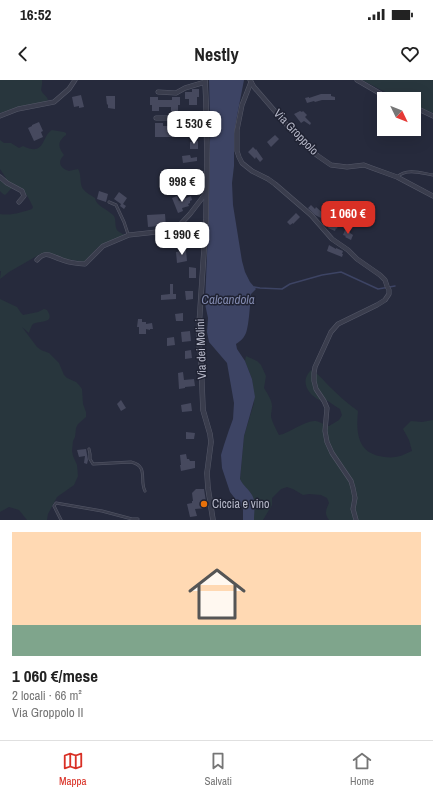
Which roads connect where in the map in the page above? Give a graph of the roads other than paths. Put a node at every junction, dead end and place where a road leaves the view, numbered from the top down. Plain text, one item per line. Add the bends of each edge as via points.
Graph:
1 (75, 80) edge
2 (357, 80) edge
3 (205, 81) edge
4 (250, 81) edge
5 (158, 92) dead end
6 (378, 92) edge
7 (421, 110) edge
8 (0, 116) edge
9 (206, 116) junction
10 (433, 116) edge
11 (156, 118) dead end
12 (433, 175) edge
13 (0, 177) edge
14 (396, 177) junction
15 (206, 187) junction
16 (176, 190) dead end
17 (206, 194) junction
18 (433, 196) edge
19 (20, 202) dead end
20 (109, 202) dead end
21 (129, 235) junction
22 (37, 260) dead end
23 (89, 449) dead end
24 (145, 491) dead end
25 (138, 519) edge
26 (61, 520) edge
27 (213, 520) edge
28 (356, 520) edge

1 - 8 street via 54,102 18,109
2 - 6 street
3 - 5 street via 176,92
3 - 9 street, Via dei Molini
4 - 14 street, Via Groppolo via 309,149 331,165 364,165
4 - 28 street via 237,130 238,157 242,163 275,184 311,215 332,239 380,275 388,288 389,294 385,300 334,328 314,373 316,389 327,408 327,442 351,481
7 - 10 street
9 - 11 street
9 - 15 street, Via dei Molini
12 - 14 lane via 410,171
13 - 19 street via 22,191 24,196
14 - 18 street, Via Groppolo
15 - 16 lane via 189,192
15 - 17 street, Via dei Molini
17 - 21 street via 175,230
17 - 27 street, Via dei Molini via 199,344 203,410 211,442 207,474
20 - 21 lane via 116,205
21 - 22 street via 103,246 85,264 48,254
23 - 24 lane via 93,464 136,463 142,471 142,486
25 - 26 lane via 56,502 54,506

